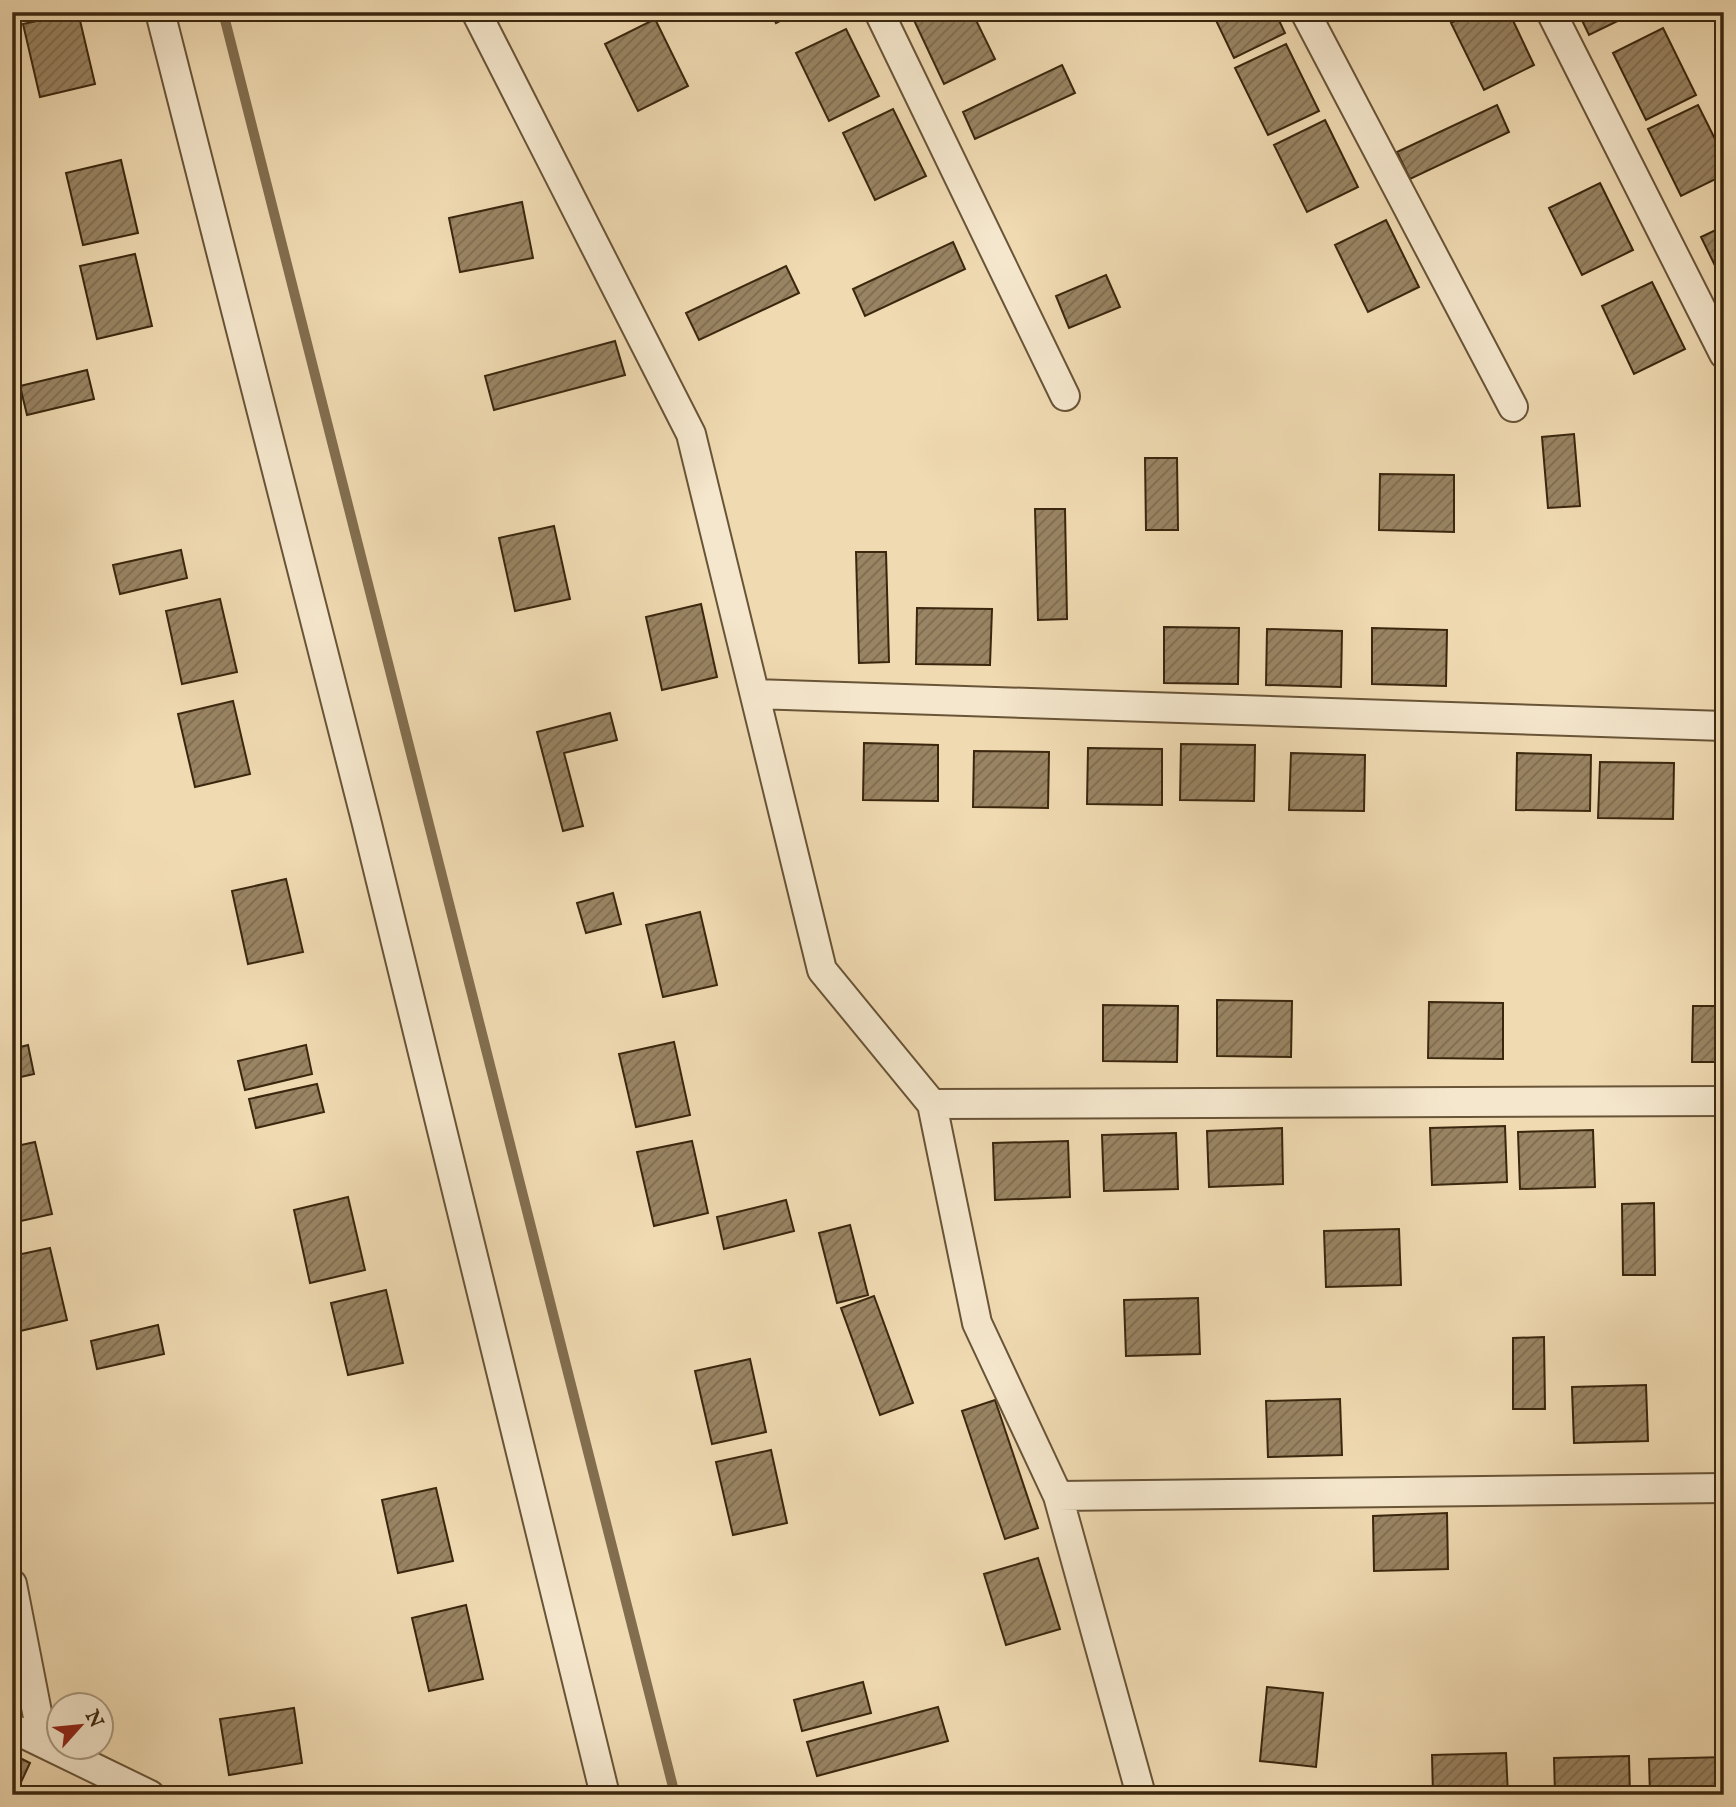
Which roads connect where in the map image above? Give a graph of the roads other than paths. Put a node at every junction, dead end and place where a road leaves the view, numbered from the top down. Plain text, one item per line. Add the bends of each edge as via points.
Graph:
1 (160, 12) edge
2 (476, 12) edge
3 (879, 12) edge
4 (1305, 12) edge
5 (1551, 12) edge
6 (1724, 354) edge
7 (1065, 396) dead end
8 (1513, 407) dead end
9 (755, 694) junction
10 (1724, 726) edge
11 (1724, 1101) edge
12 (932, 1104) junction
13 (1724, 1488) edge
14 (1058, 1496) junction
15 (12, 1584) edge
16 (12, 1728) edge
17 (43, 1743) junction
18 (150, 1795) edge
19 (605, 1795) edge
20 (1141, 1795) edge

1 - 19 street via 362,806
2 - 9 street via 691,434
3 - 7 street
4 - 8 street
5 - 6 street
9 - 10 street
9 - 12 street via 822,970
11 - 12 street
12 - 14 street via 977,1323
13 - 14 street
14 - 20 street
15 - 17 street
16 - 17 street
17 - 18 street

